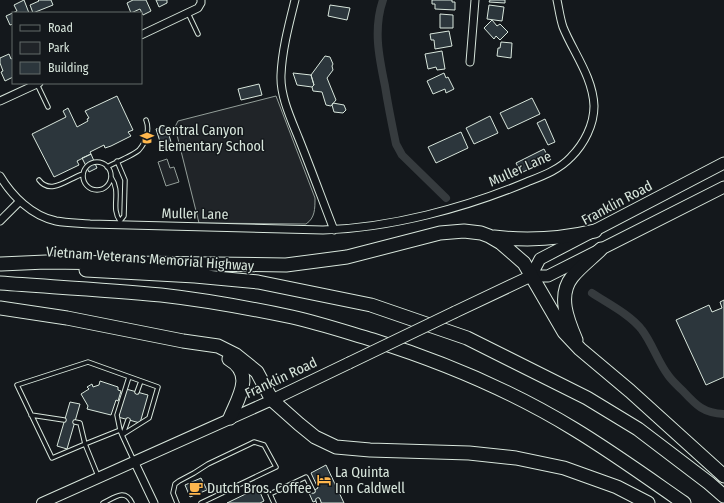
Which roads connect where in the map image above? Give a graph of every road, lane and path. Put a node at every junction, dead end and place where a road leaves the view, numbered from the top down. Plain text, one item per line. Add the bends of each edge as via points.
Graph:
1 (295, 0) edge
2 (475, 0) edge
3 (557, 0) edge
4 (201, 2) edge
5 (188, 13) junction
6 (198, 34) dead end
7 (142, 35) edge
8 (470, 62) dead end
9 (36, 84) edge
10 (38, 84) edge
11 (0, 101) edge
12 (48, 107) dead end
13 (146, 120) dead end
14 (117, 161) junction
15 (724, 164) edge
16 (107, 167) junction
17 (83, 174) junction
18 (0, 176) edge
19 (111, 177) junction
20 (39, 180) dead end
21 (724, 187) edge
22 (20, 201) junction
23 (0, 221) edge
24 (120, 223) junction
25 (334, 230) junction
26 (595, 231) junction
27 (490, 236) junction
28 (601, 249) junction
29 (0, 264) edge
30 (531, 276) junction
31 (0, 283) edge
32 (0, 308) edge
33 (183, 341) junction
34 (580, 349) junction
35 (129, 377) junction
36 (141, 381) junction
37 (137, 392) dead end
38 (272, 400) junction
39 (31, 415) junction
40 (230, 418) junction
41 (64, 420) dead end
42 (128, 420) dead end
43 (75, 422) dead end
44 (120, 430) junction
45 (122, 435) junction
46 (85, 444) junction
47 (134, 461) junction
48 (724, 476) edge
49 (98, 477) junction
50 (313, 491) dead end
51 (724, 496) edge
52 (42, 503) edge
53 (103, 503) edge
54 (132, 503) edge
55 (154, 503) edge
56 (177, 503) edge
57 (201, 503) edge
58 (274, 503) edge
59 (648, 503) edge
60 (684, 503) edge

1 - 25 street via 281,75 282,87 285,102
2 - 8 street
3 - 25 street, Muller Lane via 563,26 592,90 594,106 592,123 582,144 570,158 552,172 508,190 445,210 371,226
4 - 5 street via 198,8
5 - 6 lane
5 - 7 street
9 - 11 street
10 - 12 lane
13 - 14 lane via 147,136 138,151
14 - 16 lane
14 - 24 lane via 125,180 124,216
15 - 26 main road, Franklin Road
16 - 17 lane via 99,163 90,164
16 - 19 lane
17 - 19 lane via 84,183 95,190 107,186
17 - 20 lane via 53,187 44,186
18 - 22 street, Muller Lane
19 - 24 lane via 115,184 115,215
21 - 28 main road, Franklin Road
22 - 23 street
22 - 24 street, Muller Lane via 38,214 55,221
24 - 25 street, Muller Lane
26 - 27 highway via 545,240
26 - 30 main road, Franklin Road via 540,259
27 - 29 highway via 464,231 440,233 347,256 286,265 46,262
27 - 30 highway via 524,263
28 - 30 main road, Franklin Road via 548,276
28 - 34 highway via 571,278 565,294 565,306
29 - 51 highway, Vietnam Veterans Memorial Highway via 258,282 371,305 466,338 587,398 638,429
30 - 34 highway via 564,332
30 - 38 main road, Franklin Road, bridge
31 - 60 highway via 162,296 236,307 292,317 401,349 484,382 531,405 573,429
32 - 33 highway via 68,318
33 - 38 highway via 218,346 236,355 256,372
33 - 40 highway via 221,354 239,367 244,384
34 - 48 highway
35 - 36 lane
35 - 39 lane via 88,362 17,384
35 - 44 lane via 117,415
36 - 37 lane
36 - 45 lane via 158,387 148,418
38 - 40 main road, Franklin Road
38 - 59 highway via 298,424 336,447 469,453 516,458 564,468 617,487
39 - 41 lane
39 - 46 lane via 52,458
40 - 47 main road, Franklin Road
42 - 45 lane
43 - 46 lane via 80,423
44 - 45 lane
44 - 46 lane
45 - 47 lane
46 - 49 lane
47 - 49 main road, Franklin Road
47 - 55 street
49 - 52 main road, Franklin Road
50 - 58 lane via 306,477 270,494
53 - 54 lane via 122,494 130,497
56 - 57 lane via 173,493 175,484 179,481 254,442 264,445 276,467

